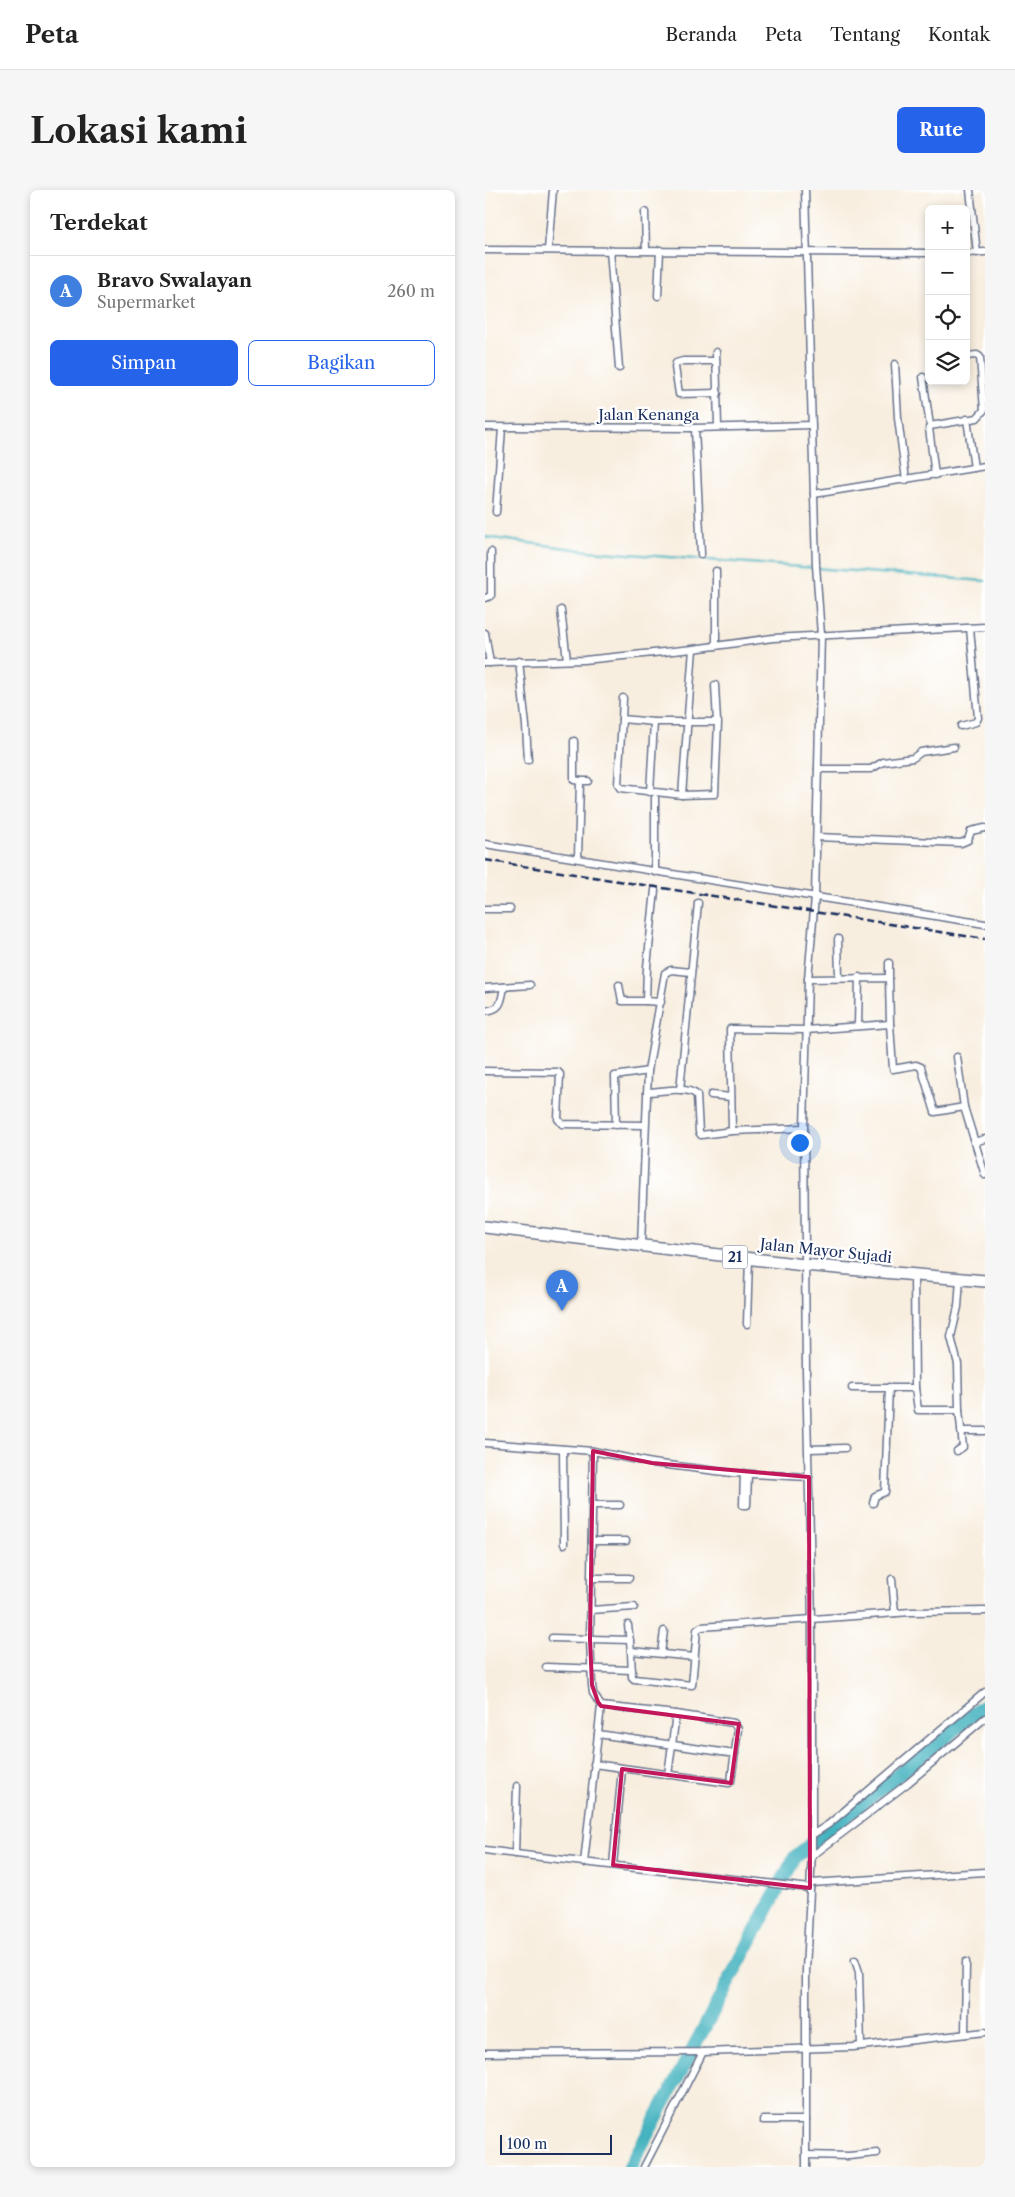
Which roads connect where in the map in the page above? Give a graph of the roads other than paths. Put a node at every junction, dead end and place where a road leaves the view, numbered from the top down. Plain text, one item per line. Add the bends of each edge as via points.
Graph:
1 (553, 190) edge
2 (805, 190) edge
3 (970, 190) edge
4 (645, 212) dead end
5 (485, 250) edge
6 (548, 250) junction
7 (610, 250) junction
8 (646, 250) junction
9 (660, 250) junction
10 (805, 250) junction
11 (977, 252) junction
12 (985, 252) edge
13 (925, 253) edge
14 (970, 253) edge
15 (658, 296) dead end
16 (716, 352) dead end
17 (970, 356) edge
18 (716, 361) junction
19 (895, 364) dead end
20 (619, 368) dead end
21 (923, 377) dead end
22 (718, 393) junction
23 (985, 403) edge
24 (967, 419) junction
25 (812, 424) junction
26 (718, 426) junction
27 (930, 426) junction
28 (485, 428) edge
29 (501, 428) junction
30 (695, 428) junction
31 (985, 466) edge
32 (974, 468) junction
33 (935, 475) junction
34 (906, 480) junction
35 (814, 494) junction
36 (496, 512) dead end
37 (491, 552) dead end
38 (701, 554) dead end
39 (716, 571) dead end
40 (485, 598) edge
41 (561, 610) dead end
42 (985, 627) edge
43 (970, 628) junction
44 (485, 633) edge
45 (821, 635) junction
46 (716, 646) junction
47 (693, 650) junction
48 (567, 660) junction
49 (519, 661) junction
50 (487, 663) edge
51 (715, 685) dead end
52 (623, 698) dead end
53 (622, 719) junction
54 (654, 722) junction
55 (689, 722) junction
56 (717, 722) junction
57 (961, 726) dead end
58 (574, 741) dead end
59 (954, 747) dead end
60 (527, 760) dead end
61 (818, 769) junction
62 (580, 781) junction
63 (588, 781) dead end
64 (652, 795) junction
65 (682, 795) junction
66 (985, 828) edge
67 (817, 837) junction
68 (485, 844) edge
69 (578, 858) junction
70 (655, 872) junction
71 (655, 890) dead end
72 (815, 897) junction
73 (698, 904) dead end
74 (485, 909) edge
75 (510, 909) dead end
76 (985, 924) edge
77 (838, 939) dead end
78 (889, 963) dead end
79 (691, 972) junction
80 (839, 977) junction
81 (859, 977) junction
82 (889, 978) junction
83 (808, 979) junction
84 (530, 985) dead end
85 (619, 985) dead end
86 (504, 987) junction
87 (485, 988) edge
88 (646, 1001) junction
89 (661, 1002) junction
90 (485, 1011) edge
91 (890, 1024) junction
92 (858, 1026) junction
93 (806, 1030) junction
94 (957, 1057) dead end
95 (648, 1071) junction
96 (485, 1072) edge
97 (680, 1090) junction
98 (647, 1092) junction
99 (711, 1095) dead end
100 (731, 1097) junction
101 (964, 1108) junction
102 (616, 1125) junction
103 (645, 1125) junction
104 (804, 1128) junction
105 (732, 1130) junction
106 (985, 1139) edge
107 (974, 1142) junction
108 (985, 1175) edge
109 (485, 1227) edge
110 (641, 1245) junction
111 (749, 1258) junction
112 (804, 1265) junction
113 (914, 1275) junction
114 (960, 1278) junction
115 (985, 1281) edge
116 (747, 1324) dead end
117 (889, 1387) junction
118 (853, 1388) dead end
119 (915, 1388) junction
120 (959, 1410) junction
121 (961, 1431) junction
122 (985, 1431) edge
123 (485, 1443) edge
124 (845, 1448) dead end
125 (563, 1449) junction
126 (809, 1449) junction
127 (593, 1451) junction
128 (957, 1451) dead end
129 (809, 1477) junction
130 (873, 1503) dead end
131 (592, 1505) junction
132 (620, 1505) dead end
133 (592, 1541) junction
134 (626, 1541) dead end
135 (564, 1544) dead end
136 (591, 1578) junction
137 (629, 1578) dead end
138 (892, 1578) dead end
139 (634, 1607) dead end
140 (591, 1610) junction
141 (985, 1611) edge
142 (895, 1613) junction
143 (812, 1619) junction
144 (629, 1625) dead end
145 (663, 1631) dead end
146 (551, 1638) dead end
147 (590, 1639) junction
148 (630, 1640) junction
149 (631, 1651) junction
150 (661, 1653) junction
151 (695, 1657) junction
152 (546, 1667) dead end
153 (593, 1668) junction
154 (632, 1670) junction
155 (985, 1692) edge
156 (601, 1706) junction
157 (677, 1714) junction
158 (985, 1718) edge
159 (598, 1734) junction
160 (672, 1745) junction
161 (735, 1754) junction
162 (594, 1764) junction
163 (622, 1769) junction
164 (668, 1775) junction
165 (517, 1786) dead end
166 (812, 1836) junction
167 (485, 1850) edge
168 (515, 1854) junction
169 (812, 1854) junction
170 (584, 1863) junction
171 (613, 1865) junction
172 (985, 1872) edge
173 (811, 1886) junction
174 (855, 1960) dead end
175 (967, 1962) dead end
176 (985, 2032) edge
177 (965, 2034) junction
178 (861, 2046) junction
179 (806, 2048) junction
180 (702, 2052) junction
181 (485, 2054) edge
182 (763, 2120) dead end
183 (806, 2120) junction
184 (877, 2153) dead end
185 (806, 2155) junction
186 (644, 2167) edge
187 (805, 2167) edge

1 - 6 street
2 - 10 street
3 - 11 street
4 - 8 street
5 - 6 street
6 - 7 street
7 - 8 street
7 - 20 street
8 - 9 street
9 - 10 street
9 - 15 street
10 - 13 street
10 - 25 street
11 - 12 street
11 - 14 street
16 - 18 street
17 - 23 street via 980,357
18 - 22 street
18 - 22 street via 683,361 676,363 675,367 679,394
19 - 34 street
21 - 27 street
22 - 26 street
23 - 24 street via 977,418
24 - 27 street
24 - 32 street
25 - 26 street, Jalan Kenanga
25 - 35 street
26 - 30 street, Jalan Kenanga
27 - 33 street
28 - 29 street, Jalan Kenanga
29 - 30 street, Jalan Kenanga
29 - 36 street
30 - 38 street
31 - 32 street
32 - 33 street
33 - 34 street
34 - 35 street
35 - 45 street
37 - 40 street via 491,596
39 - 46 street
41 - 48 street
42 - 43 street
43 - 45 street
43 - 57 street via 978,718 976,722
44 - 50 street
45 - 46 street
45 - 61 street
46 - 47 street
47 - 48 street
47 - 55 street
48 - 49 street
49 - 50 street
49 - 60 street via 527,726
51 - 56 street
52 - 53 street
53 - 54 street
53 - 64 street via 619,787
54 - 55 street
54 - 64 street
55 - 56 street
55 - 65 street
56 - 65 street via 715,794
58 - 62 street via 573,780
59 - 61 street via 883,762 871,769
61 - 67 street
62 - 63 street
62 - 69 street
64 - 65 street
64 - 70 street
66 - 67 street via 971,831 968,840 961,843
67 - 72 street
68 - 69 street
69 - 70 street
70 - 72 street
71 - 88 street
72 - 76 street
72 - 83 street
73 - 79 street
74 - 75 street
77 - 80 street
78 - 82 street
79 - 89 street via 667,970
79 - 97 street
80 - 81 street
80 - 83 street
81 - 82 street
81 - 92 street
82 - 91 street
83 - 93 street
84 - 86 street
85 - 88 street via 622,1001
86 - 87 street
86 - 90 street via 497,1009
88 - 89 street
89 - 95 street
91 - 92 street
91 - 101 street via 893,1069 921,1067 935,1112
92 - 93 street
93 - 100 street via 730,1029
93 - 104 street
94 - 101 street
95 - 98 street
95 - 102 street via 615,1076
96 - 102 street via 558,1072 559,1122
97 - 98 street
97 - 105 street via 697,1095 701,1135
98 - 103 street
99 - 100 street
100 - 105 street
101 - 107 street
102 - 103 street
103 - 110 street
104 - 105 street
104 - 112 street
106 - 107 street
107 - 108 street
109 - 110 highway, Jalan Mayor Sujadi / 21
110 - 111 highway, Jalan Mayor Sujadi / 21
111 - 112 highway, Jalan Mayor Sujadi / 21
111 - 116 street
112 - 113 highway, Jalan Mayor Sujadi / 21
112 - 126 street
113 - 114 highway, Jalan Mayor Sujadi / 21
113 - 119 street
114 - 115 highway, Jalan Mayor Sujadi / 21
114 - 120 street via 951,1337 958,1364
117 - 118 street
117 - 119 street
117 - 130 street via 885,1492 875,1496
119 - 120 street via 918,1410
120 - 121 street
121 - 122 street
121 - 128 street via 963,1447
123 - 125 street
124 - 126 street
125 - 127 street
125 - 135 street
126 - 129 street
127 - 129 street via 653,1463 746,1474
127 - 131 street
129 - 143 street
131 - 132 street
131 - 133 street
133 - 134 street
133 - 136 street
136 - 137 street
136 - 140 street
138 - 142 street
139 - 140 street
140 - 147 street
141 - 142 street
142 - 143 street
143 - 151 street via 701,1627 697,1630
143 - 166 street
144 - 148 street
145 - 150 street
146 - 147 street
147 - 148 street
147 - 153 street
148 - 149 street
149 - 150 street
149 - 154 street
150 - 151 street
151 - 154 street via 690,1686 634,1679
152 - 153 street
153 - 154 street
153 - 156 street via 593,1693
155 - 166 street
156 - 157 street
156 - 159 street
157 - 160 street
157 - 161 street via 735,1723 738,1729
158 - 169 street via 908,1783
159 - 160 street
159 - 162 street
160 - 161 street
160 - 164 street
161 - 164 street via 731,1782
162 - 163 street
162 - 170 street
163 - 164 street
163 - 171 street
165 - 168 street
166 - 169 street
167 - 168 street
168 - 170 street
169 - 173 street
170 - 171 street
171 - 173 street
172 - 173 street
173 - 179 street
174 - 178 street via 859,1972
175 - 177 street
176 - 177 street
177 - 178 street
178 - 179 street
179 - 180 street
179 - 183 street
180 - 181 street
180 - 186 street
182 - 183 street
183 - 185 street
184 - 185 street
185 - 187 street

